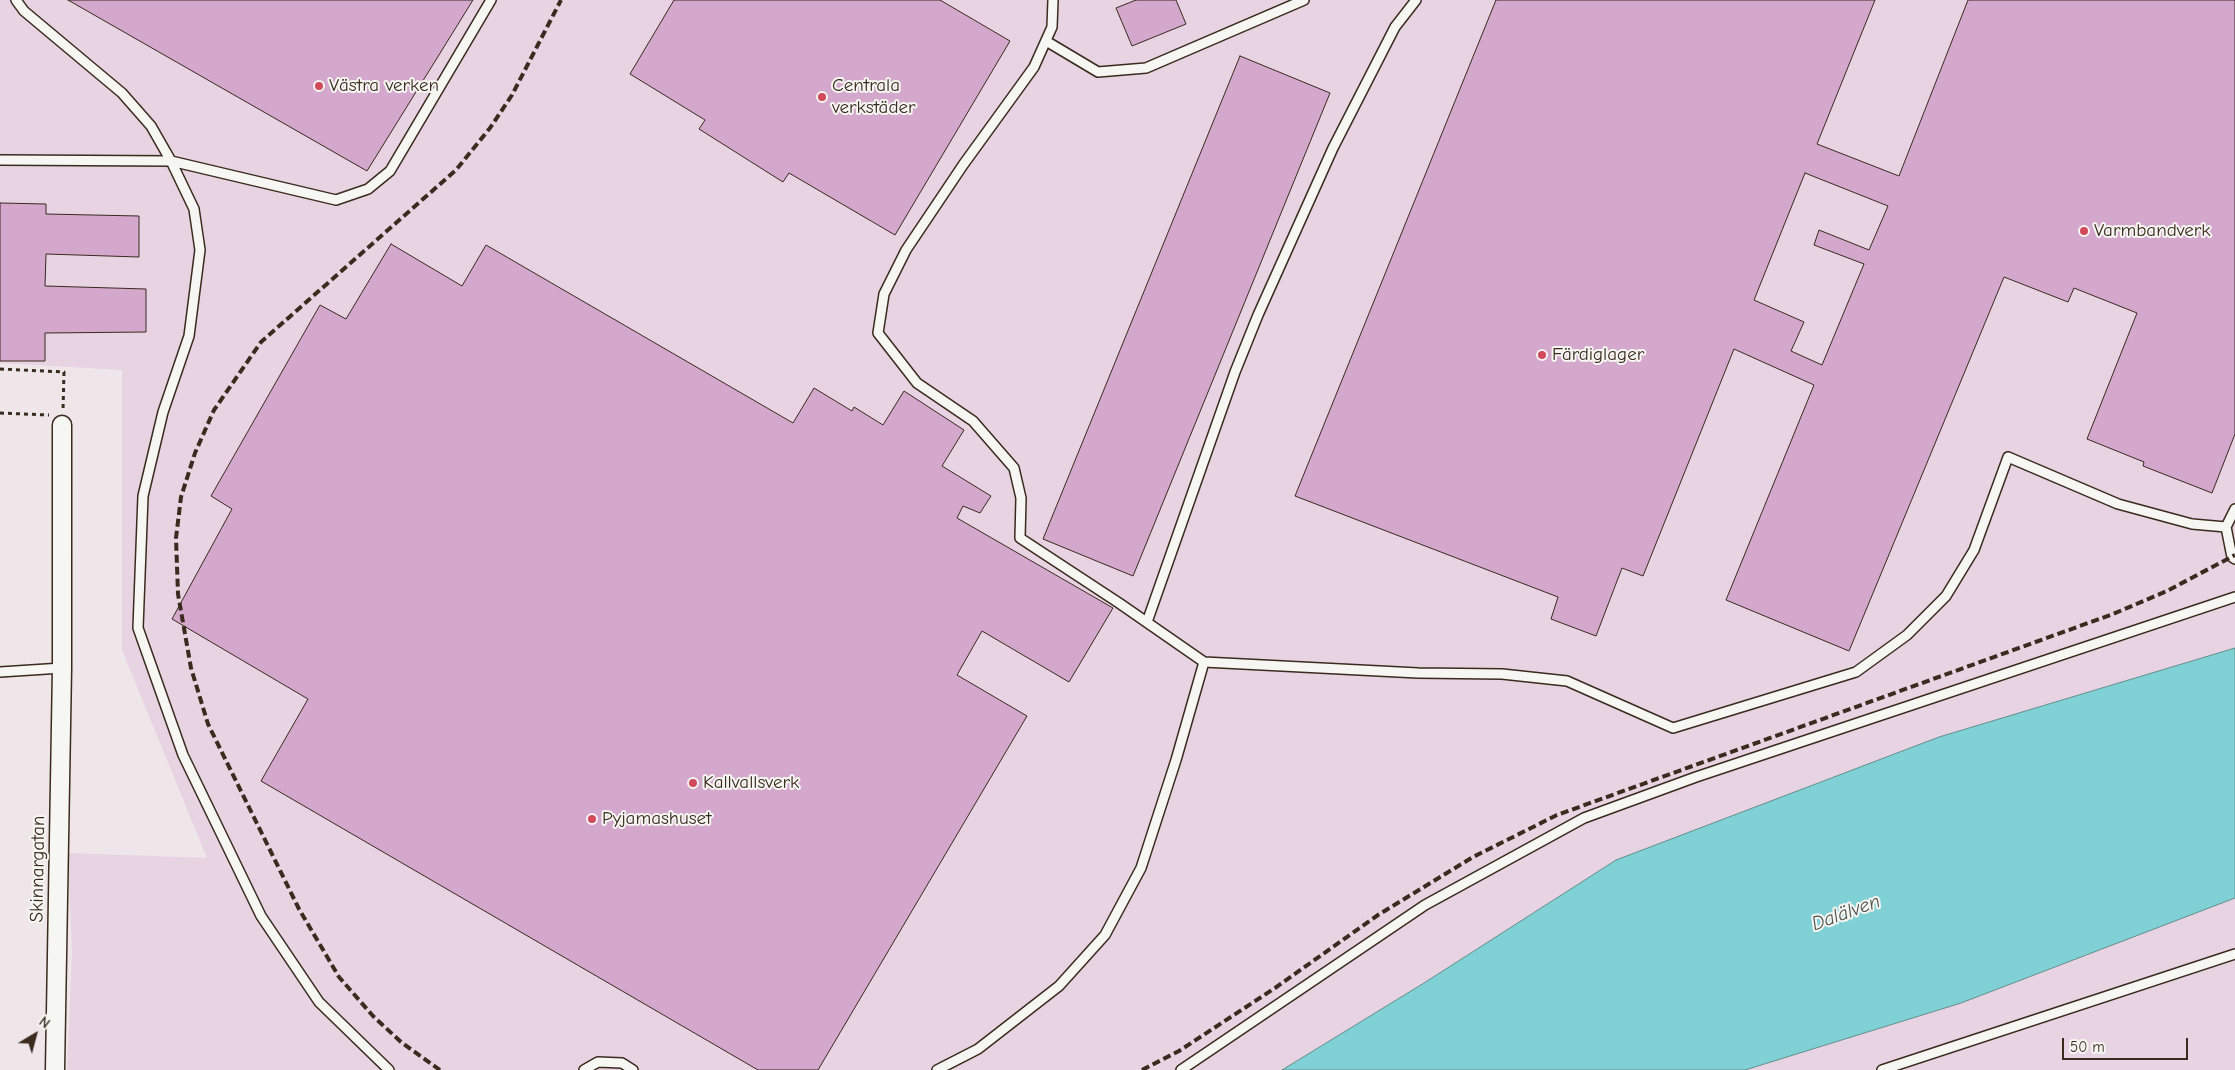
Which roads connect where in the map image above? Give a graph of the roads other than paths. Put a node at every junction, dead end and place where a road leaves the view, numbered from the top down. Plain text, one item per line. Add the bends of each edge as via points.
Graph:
1 (16, 0) edge
2 (492, 0) edge
3 (1053, 0) edge
4 (1304, 0) edge
5 (1416, 0) edge
6 (1046, 41) junction
7 (0, 160) edge
8 (171, 161) junction
9 (62, 420) road end
10 (2235, 509) edge
11 (2226, 527) junction
12 (2235, 559) edge
13 (2235, 597) edge
14 (1147, 622) junction
15 (1204, 662) junction
16 (62, 668) junction
17 (0, 672) edge
18 (2235, 954) edge
19 (55, 1070) edge
20 (389, 1070) edge
21 (584, 1070) edge
22 (632, 1070) edge
23 (936, 1070) edge
24 (1181, 1070) edge
25 (1882, 1070) edge

1 - 8 lane via 24,11 122,93 151,126
2 - 8 lane via 390,171 368,189 336,200
3 - 6 lane via 1052,27
4 - 6 lane via 1146,68 1098,72
5 - 14 lane via 1395,27 1333,148 1258,315
6 - 14 lane via 1034,67 906,250 884,294 878,333 917,383 973,421 1014,468 1021,498 1020,538
7 - 8 lane
8 - 20 lane via 194,209 200,250 189,336 163,412 143,496 138,628 184,755 261,916 320,1002
9 - 16 street, Skinnargatan
10 - 11 lane
11 - 12 lane
11 - 15 lane via 2192,524 2118,504 2008,457 1974,550 1946,596 1907,635 1856,672 1673,728 1567,682 1502,674
13 - 24 lane via 1696,776 1584,818 1424,905
14 - 15 lane
15 - 23 lane via 1141,868 1104,936 1059,986 978,1049
16 - 17 lane
16 - 19 street, Skinnargatan
18 - 25 lane
21 - 22 lane via 598,1062 622,1063

